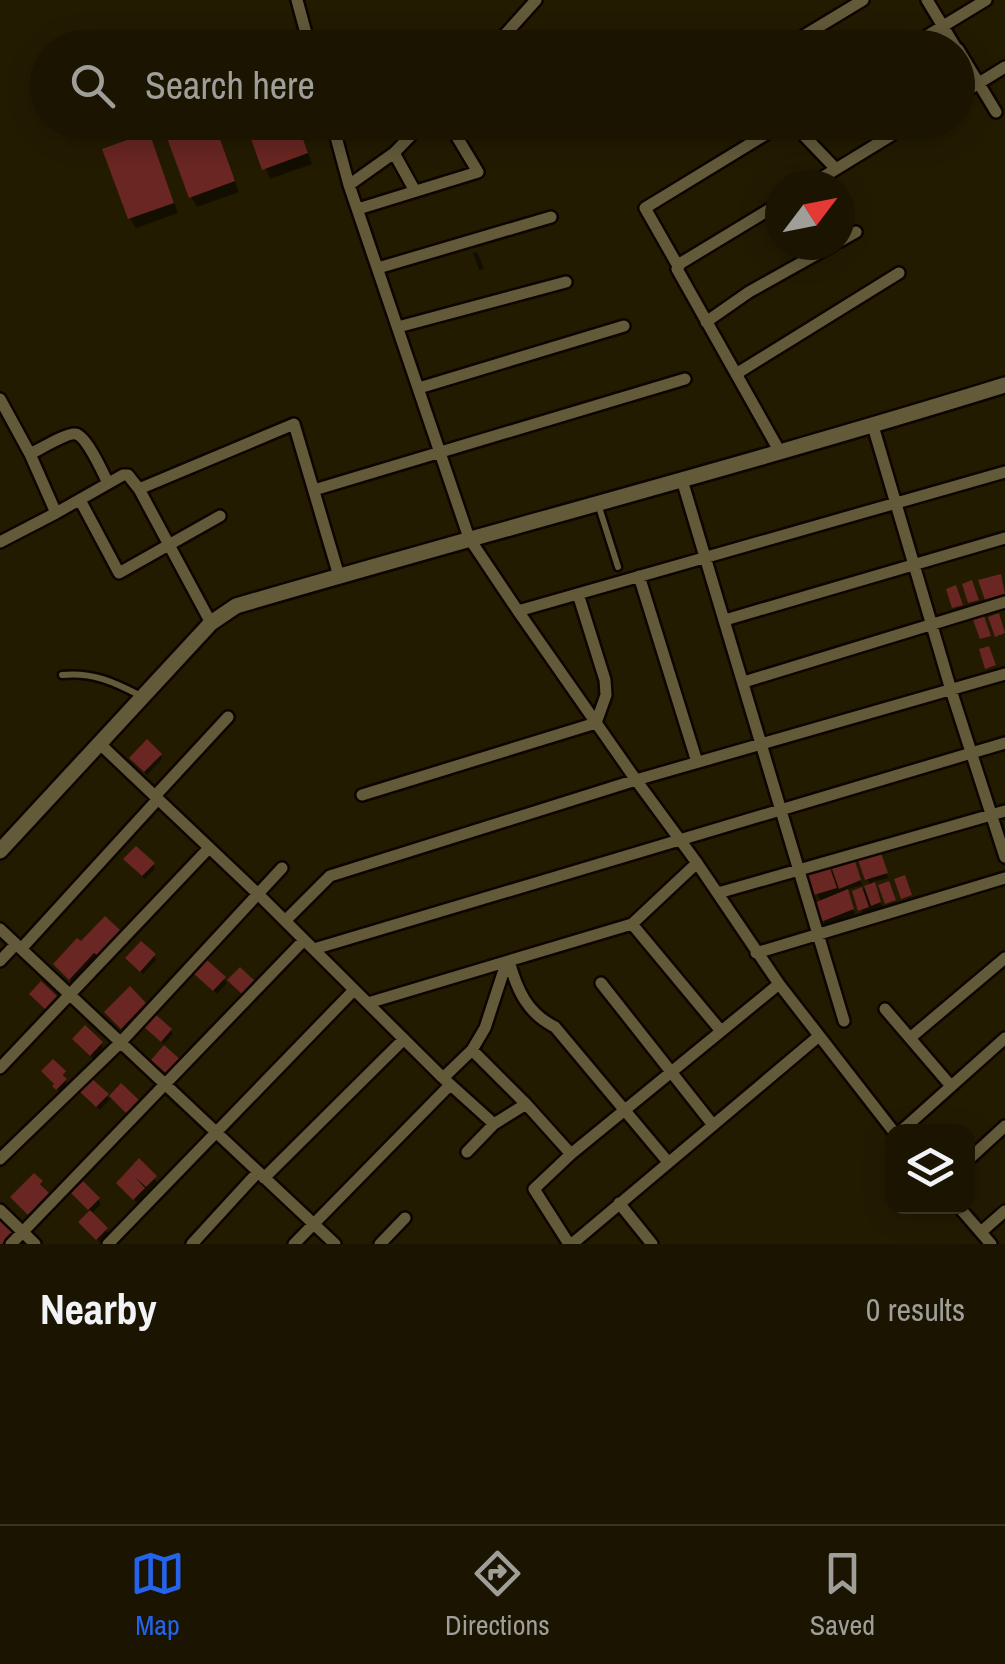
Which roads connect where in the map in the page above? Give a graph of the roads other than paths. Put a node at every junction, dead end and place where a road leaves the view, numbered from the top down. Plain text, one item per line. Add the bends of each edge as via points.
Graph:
1 (296, 0) edge
2 (536, 0) edge
3 (864, 0) edge
4 (927, 0) edge
5 (986, 0) edge
6 (943, 26) junction
7 (305, 30) edge
8 (509, 30) edge
9 (814, 30) edge
10 (936, 30) edge
11 (946, 30) edge
12 (1005, 67) edge
13 (975, 78) edge
14 (978, 83) junction
15 (975, 85) edge
16 (996, 112) dead end
17 (337, 140) edge
18 (407, 140) edge
19 (459, 140) edge
20 (759, 140) edge
21 (807, 140) edge
22 (884, 140) edge
23 (394, 153) junction
24 (836, 170) joint
25 (350, 184) junction
26 (415, 191) junction
27 (358, 208) junction
28 (765, 212) edge
29 (552, 217) dead end
30 (806, 260) edge
31 (678, 266) junction
32 (378, 268) junction
33 (899, 273) dead end
34 (566, 282) dead end
35 (706, 322) junction
36 (624, 326) dead end
37 (398, 327) junction
38 (736, 374) junction
39 (685, 380) dead end
40 (1005, 384) edge
41 (419, 388) junction
42 (0, 399) edge
43 (873, 426) junction
44 (440, 452) junction
45 (780, 452) junction
46 (30, 454) junction
47 (1005, 472) edge
48 (682, 480) junction
49 (108, 483) junction
50 (139, 489) junction
51 (314, 490) junction
52 (80, 500) junction
53 (598, 503) junction
54 (896, 503) junction
55 (56, 513) junction
56 (220, 516) dead end
57 (470, 538) junction
58 (1005, 538) edge
59 (0, 542) edge
60 (168, 544) junction
61 (705, 557) junction
62 (914, 565) junction
63 (618, 566) dead end
64 (340, 576) junction
65 (638, 576) junction
66 (578, 594) junction
67 (1005, 602) edge
68 (518, 611) junction
69 (725, 620) junction
70 (211, 623) junction
71 (932, 624) junction
72 (1005, 674) edge
73 (62, 675) dead end
74 (744, 682) junction
75 (951, 690) junction
76 (142, 697) junction
77 (228, 717) dead end
78 (596, 723) junction
79 (99, 743) junction
80 (762, 743) junction
81 (1005, 744) edge
82 (971, 753) junction
83 (698, 762) junction
84 (636, 780) junction
85 (362, 796) dead end
86 (156, 798) junction
87 (782, 809) junction
88 (1005, 811) edge
89 (991, 815) junction
90 (680, 840) junction
91 (209, 848) junction
92 (0, 852) edge
93 (1005, 857) edge
94 (696, 863) junction
95 (282, 868) dead end
96 (800, 871) junction
97 (1005, 878) edge
98 (718, 893) junction
99 (258, 894) junction
100 (285, 921) junction
101 (632, 924) junction
102 (0, 929) edge
103 (818, 935) junction
104 (309, 945) junction
105 (18, 946) junction
106 (756, 953) junction
107 (1005, 958) edge
108 (0, 961) edge
109 (510, 965) junction
110 (601, 983) dead end
111 (779, 984) junction
112 (354, 990) junction
113 (69, 995) junction
114 (368, 1003) junction
115 (885, 1009) dead end
116 (844, 1021) dead end
117 (721, 1031) junction
118 (819, 1036) junction
119 (910, 1038) junction
120 (1005, 1038) edge
121 (404, 1040) junction
122 (120, 1043) junction
123 (472, 1050) junction
124 (0, 1068) edge
125 (671, 1072) junction
126 (446, 1081) junction
127 (164, 1085) junction
128 (951, 1086) junction
129 (526, 1104) junction
130 (625, 1109) junction
131 (494, 1124) junction
132 (890, 1124) edge
133 (906, 1124) edge
134 (712, 1125) junction
135 (1005, 1126) edge
136 (216, 1133) junction
137 (467, 1152) dead end
138 (570, 1154) junction
139 (975, 1154) edge
140 (0, 1159) edge
141 (668, 1162) junction
142 (261, 1175) junction
143 (619, 1204) junction
144 (0, 1210) edge
145 (1005, 1210) edge
146 (965, 1214) edge
147 (405, 1218) dead end
148 (314, 1224) junction
149 (23, 1232) junction
150 (981, 1232) junction
151 (11, 1244) edge
152 (35, 1244) edge
153 (108, 1244) edge
154 (192, 1244) edge
155 (294, 1244) edge
156 (334, 1244) edge
157 (380, 1244) edge
158 (570, 1244) edge
159 (652, 1244) edge
160 (991, 1244) edge

1 - 7 street
2 - 8 street
3 - 9 street
4 - 6 street
5 - 6 street
6 - 10 street
6 - 11 street
12 - 14 street
13 - 14 street
14 - 15 street
14 - 16 street
17 - 25 street
18 - 23 street
19 - 26 street via 478,172
20 - 31 street via 645,208
21 - 24 street
22 - 24 street
23 - 25 street
23 - 26 street
25 - 27 street
26 - 27 street
27 - 32 street
28 - 31 street
29 - 32 street
30 - 35 street
31 - 35 street
32 - 37 street
33 - 38 street
34 - 37 street
35 - 38 street
36 - 41 street
37 - 41 street
38 - 45 street
39 - 44 street
40 - 43 main road
41 - 44 street
42 - 46 street
43 - 45 main road
43 - 54 street
44 - 51 street
44 - 57 street
45 - 48 main road
46 - 49 street via 78,435
46 - 55 street
47 - 54 street
48 - 53 main road
48 - 61 street
49 - 50 street via 124,474
49 - 52 street
50 - 51 street via 294,424
50 - 60 street
51 - 64 street
52 - 55 street
52 - 60 street via 119,573
53 - 57 main road
53 - 63 lane
54 - 61 street
54 - 62 street
55 - 59 street
56 - 60 street
57 - 64 main road
57 - 68 street
58 - 62 street
60 - 70 street
61 - 65 street
61 - 69 street
62 - 69 street
62 - 71 street
64 - 70 main road via 236,606
65 - 66 street
65 - 83 street
66 - 68 street
66 - 78 street via 606,680
67 - 71 street
68 - 78 street
69 - 74 street
70 - 76 main road
71 - 74 street
71 - 75 street
72 - 75 street
73 - 76 lane via 103,678
74 - 80 street
75 - 80 street
75 - 82 street
76 - 79 main road
77 - 86 street
78 - 84 street
78 - 85 street
79 - 86 street
79 - 92 main road
80 - 83 street
80 - 87 street
81 - 82 street
82 - 87 street
82 - 89 street
83 - 84 street
84 - 90 street
84 - 100 street via 330,876
86 - 91 street
86 - 105 street
87 - 90 street
87 - 96 street
88 - 89 street
89 - 93 street
89 - 96 street
90 - 94 street
90 - 104 street
91 - 99 street
91 - 113 street
94 - 98 street
94 - 101 street
95 - 99 street
96 - 98 street
96 - 103 street
97 - 103 street
98 - 106 street
99 - 100 street
99 - 122 street
100 - 104 street
101 - 109 street
101 - 117 street
102 - 105 street
103 - 106 street
103 - 116 street
104 - 112 street
104 - 127 street
105 - 108 street
105 - 113 street
106 - 111 street
107 - 119 street
109 - 114 street
109 - 123 street
109 - 130 street via 540,1020 556,1027
110 - 125 street
111 - 117 street
111 - 118 street
112 - 114 street
112 - 136 street
113 - 122 street
113 - 124 street
114 - 121 street
115 - 119 street
117 - 125 street
118 - 132 street
118 - 134 street
119 - 128 street
120 - 128 street
121 - 126 street
121 - 142 street
122 - 127 street
122 - 140 street
123 - 126 street
123 - 129 street
125 - 130 street
125 - 134 street
126 - 131 street
126 - 148 street
127 - 136 street
127 - 149 street
128 - 133 street
129 - 131 street
129 - 138 street
130 - 138 street
130 - 141 street
131 - 137 street
134 - 141 street
135 - 139 street
136 - 142 street
136 - 153 street
138 - 158 street via 534,1189
141 - 143 street
142 - 148 street
142 - 154 street
143 - 158 street
143 - 159 street
144 - 149 street
145 - 150 street
146 - 150 street
147 - 157 street
148 - 155 street
148 - 156 street
149 - 151 street
149 - 152 street
150 - 160 street

